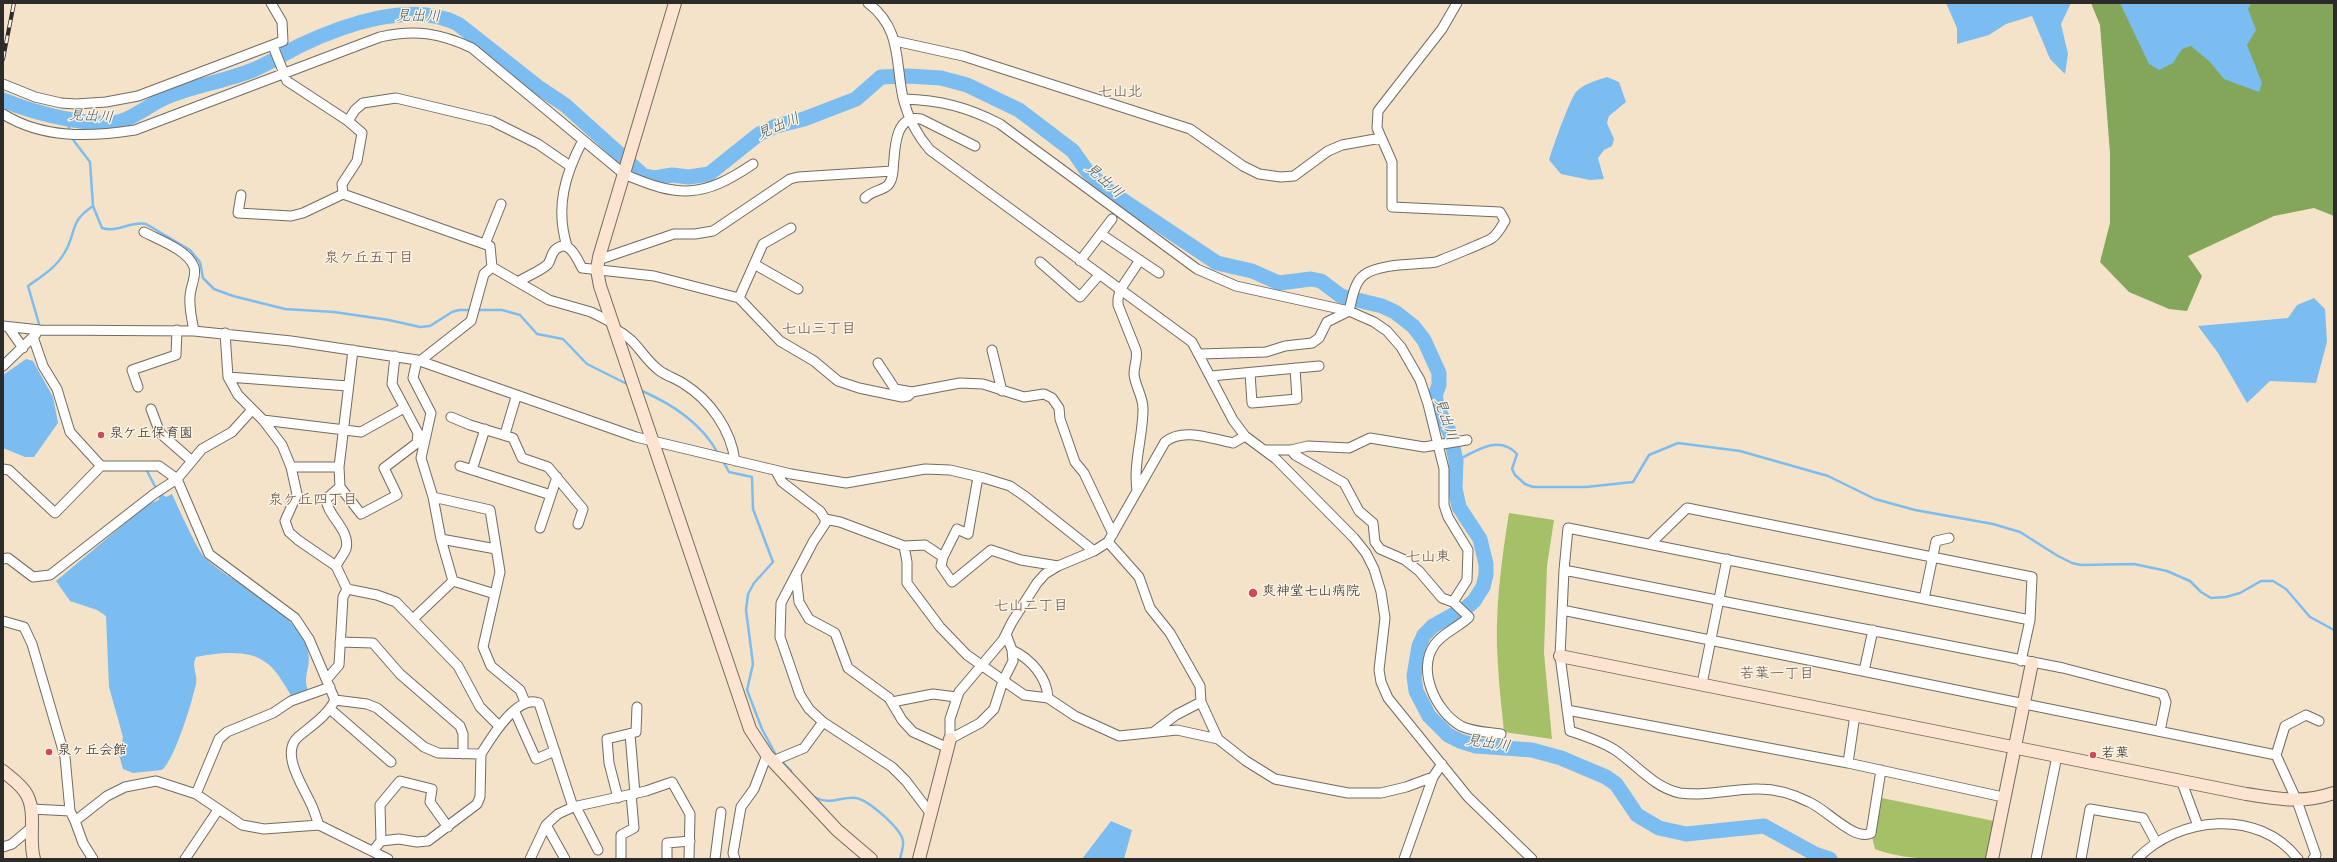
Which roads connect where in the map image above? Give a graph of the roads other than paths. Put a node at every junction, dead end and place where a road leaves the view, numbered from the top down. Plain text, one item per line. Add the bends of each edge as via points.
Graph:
1 (271, 3) edge
2 (675, 3) edge
3 (868, 3) edge
4 (1457, 3) edge
5 (895, 41) junction
6 (273, 46) junction
7 (284, 74) junction
8 (3, 84) edge
9 (904, 99) junction
10 (3, 114) edge
11 (911, 120) junction
12 (348, 121) junction
13 (1382, 138) junction
14 (583, 140) junction
15 (975, 146) dead end
16 (753, 164) dead end
17 (570, 166) junction
18 (893, 171) junction
19 (624, 174) junction
20 (343, 194) junction
21 (241, 195) dead end
22 (865, 198) dead end
23 (501, 204) dead end
24 (1112, 219) dead end
25 (791, 228) dead end
26 (144, 232) dead end
27 (1101, 234) junction
28 (485, 244) junction
29 (568, 246) junction
30 (1140, 260) junction
31 (1080, 261) junction
32 (1040, 262) dead end
33 (754, 264) junction
34 (598, 265) junction
35 (492, 267) junction
36 (1159, 273) dead end
37 (1099, 275) junction
38 (518, 282) junction
39 (798, 289) dead end
40 (1120, 290) junction
41 (739, 298) junction
42 (1349, 311) junction
43 (614, 326) junction
44 (6, 327) edge
45 (177, 330) junction
46 (194, 331) junction
47 (36, 333) junction
48 (225, 333) junction
49 (23, 348) junction
50 (353, 350) junction
51 (992, 350) dead end
52 (1200, 354) junction
53 (395, 356) junction
54 (419, 361) junction
55 (878, 363) dead end
56 (3, 366) edge
57 (1318, 366) dead end
58 (1295, 368) junction
59 (1250, 373) junction
60 (1211, 376) junction
61 (228, 377) junction
62 (138, 386) dead end
63 (348, 386) junction
64 (1002, 391) junction
65 (912, 392) junction
66 (516, 397) junction
67 (404, 408) junction
68 (151, 410) dead end
69 (251, 411) junction
70 (451, 417) dead end
71 (263, 420) junction
72 (485, 429) junction
73 (343, 431) junction
74 (505, 434) junction
75 (1245, 436) junction
76 (1467, 440) dead end
77 (654, 442) junction
78 (1437, 446) junction
79 (1265, 450) junction
80 (1291, 450) junction
81 (192, 461) junction
82 (735, 461) junction
83 (101, 466) junction
84 (291, 466) junction
85 (339, 466) junction
86 (460, 466) dead end
87 (3, 469) edge
88 (472, 470) junction
89 (776, 471) junction
90 (978, 476) junction
91 (557, 477) junction
92 (177, 480) junction
93 (340, 487) junction
94 (1137, 491) junction
95 (551, 495) junction
96 (433, 497) junction
97 (825, 519) junction
98 (578, 524) dead end
99 (540, 528) dead end
100 (441, 538) junction
101 (1111, 538) junction
102 (1949, 538) dead end
103 (1650, 544) junction
104 (1377, 545) junction
105 (904, 546) junction
106 (496, 549) junction
107 (1094, 551) junction
108 (1366, 553) junction
109 (1931, 555) junction
110 (943, 557) junction
111 (3, 559) edge
112 (1727, 559) junction
113 (336, 566) junction
114 (1058, 566) junction
115 (1564, 570) junction
116 (796, 574) junction
117 (453, 581) junction
118 (347, 589) junction
119 (495, 594) junction
120 (1924, 599) junction
121 (1718, 600) junction
122 (1453, 602) junction
123 (1562, 610) junction
124 (413, 618) junction
125 (2030, 620) junction
126 (3, 621) edge
127 (1873, 630) junction
128 (1006, 634) junction
129 (1709, 640) junction
130 (340, 642) junction
131 (1012, 650) junction
132 (1560, 656) junction
133 (2026, 662) junction
134 (981, 666) junction
135 (1864, 671) junction
136 (1003, 681) junction
137 (328, 683) junction
138 (1702, 684) junction
139 (956, 697) junction
140 (1048, 698) junction
141 (335, 700) junction
142 (525, 702) junction
143 (892, 702) junction
144 (1201, 702) junction
145 (2022, 703) junction
146 (637, 707) dead end
147 (330, 709) junction
148 (1567, 710) junction
149 (515, 712) junction
150 (1855, 715) junction
151 (2319, 721) dead end
152 (823, 722) junction
153 (499, 726) junction
154 (1154, 731) junction
155 (2160, 731) junction
156 (630, 734) junction
157 (1500, 734) dead end
158 (1218, 739) junction
159 (949, 744) junction
160 (2014, 748) junction
161 (555, 751) junction
162 (463, 754) junction
163 (481, 754) junction
164 (2276, 755) junction
165 (2057, 756) junction
166 (770, 758) junction
167 (391, 762) dead end
168 (1848, 763) junction
169 (1442, 764) junction
170 (1881, 770) junction
171 (3, 771) edge
172 (1433, 777) junction
173 (2181, 780) junction
174 (2334, 793) edge
175 (196, 794) junction
176 (633, 794) junction
177 (2003, 797) junction
178 (618, 798) junction
179 (2297, 801) junction
180 (575, 807) junction
181 (31, 809) junction
182 (218, 810) junction
183 (70, 811) junction
184 (721, 812) dead end
185 (931, 814) junction
186 (75, 821) junction
187 (319, 825) junction
188 (546, 825) junction
189 (2198, 826) junction
190 (448, 827) junction
191 (31, 828) junction
192 (380, 841) junction
193 (690, 841) junction
194 (2156, 842) junction
195 (3, 847) edge
196 (598, 850) dead end
197 (373, 851) junction
198 (34, 859) edge
199 (93, 859) edge
200 (185, 859) edge
201 (388, 859) edge
202 (530, 859) edge
203 (565, 859) edge
204 (621, 859) edge
205 (667, 859) edge
206 (689, 859) edge
207 (715, 859) edge
208 (735, 859) edge
209 (871, 859) edge
210 (919, 859) edge
211 (1404, 859) edge
212 (1532, 859) edge
213 (1992, 859) edge
214 (2036, 859) edge
215 (2081, 859) edge
216 (2137, 859) edge
217 (2298, 859) edge
218 (2313, 859) edge

1 - 6 street via 282,22 283,41
2 - 19 street
3 - 5 street via 879,11
4 - 13 street via 1442,29 1378,111 1377,128
5 - 9 street
5 - 13 street via 983,62 1190,129 1243,166 1259,174 1294,176 1328,151 1342,145
6 - 7 street
6 - 8 street via 138,96 106,102 60,103 35,97
7 - 10 street via 135,130 105,135 60,134 15,121
7 - 12 street via 287,81
7 - 14 street via 380,37 402,32 435,35 456,40 472,48
9 - 11 street
9 - 42 street via 929,99 956,105 973,110 1000,124 1197,269 1236,286
11 - 15 street via 921,119
11 - 18 street via 898,131
11 - 31 street via 930,150
12 - 17 street via 363,103 396,98 492,121 538,144
12 - 20 street via 362,132 357,161 342,184
13 - 42 street via 1392,162 1392,207 1494,211 1500,212 1505,221 1492,239 1437,262 1409,264 1363,275
14 - 17 street
14 - 19 street
16 - 19 street via 730,179 703,190 665,190
17 - 29 street via 562,215 562,229
18 - 22 street via 888,186
18 - 34 street via 790,179 713,231 674,234
19 - 34 street
20 - 21 street via 291,216 238,213
20 - 28 street
23 - 28 street
24 - 27 street
25 - 33 street via 763,244
26 - 46 street via 180,251 189,258 194,267 190,297
27 - 30 street
27 - 31 street
28 - 35 street via 490,246
29 - 34 street via 582,268
29 - 38 street via 558,248 548,264
30 - 36 street
30 - 40 street
31 - 37 street
32 - 37 street via 1080,297
33 - 39 street
33 - 41 street
34 - 41 street via 654,276
34 - 43 street via 600,286
35 - 38 street
35 - 54 street via 484,274 471,321
37 - 40 street
38 - 43 street via 549,300 591,312
40 - 52 street via 1181,332
40 - 94 street via 1118,305 1136,350 1138,358 1134,372 1142,397 1143,409 1135,475
41 - 65 street via 780,340 814,361 838,381 859,388 902,396 908,396
42 - 52 street via 1327,322 1312,343 1285,346 1266,352
42 - 78 street via 1387,331 1401,347 1420,380
43 - 77 street
43 - 82 street via 639,346 660,371 690,388 715,411 734,453
44 - 47 street
44 - 49 street
45 - 46 street
45 - 47 street
45 - 62 street via 176,355 132,370
46 - 48 street
47 - 49 street
47 - 83 street via 43,366 58,390 70,432
48 - 50 street
48 - 61 street
49 - 56 street
50 - 53 street
50 - 63 street
51 - 64 street
52 - 60 street
53 - 54 street
53 - 67 street via 392,384
54 - 66 street
54 - 96 street via 412,378 428,402 431,413 421,458
55 - 65 street via 895,389
57 - 58 street
58 - 59 street
58 - 59 street via 1297,399 1252,403
59 - 60 street
60 - 75 street via 1233,420
61 - 63 street
61 - 69 street
63 - 73 street
64 - 65 street via 983,384 960,382
64 - 101 street via 1024,396 1044,394 1052,398 1059,408 1060,419 1075,462 1084,473
66 - 74 street
66 - 77 street
67 - 73 street via 362,432
67 - 93 street via 418,432 417,443 384,468 397,495 362,514
68 - 81 street via 160,433
69 - 71 street
69 - 81 street via 232,432 202,449
70 - 72 street
71 - 73 street
71 - 84 street via 282,445
72 - 74 street
72 - 88 street
73 - 85 street
74 - 91 street via 513,438 522,458 548,467
75 - 79 street
75 - 94 street via 1233,443 1186,434 1172,437 1165,442
76 - 78 street
77 - 82 street
77 - 166 street via 750,729
78 - 80 street via 1424,447 1370,438 1349,448 1308,446
78 - 122 street via 1444,469 1444,505 1468,550 1467,580
79 - 80 street
79 - 108 street via 1349,532
80 - 104 street via 1295,455 1344,483 1356,506 1372,523
81 - 92 street
82 - 89 street
83 - 87 street via 56,513 9,470
83 - 92 street via 159,466
84 - 85 street
84 - 113 street via 298,494 285,521 289,532
85 - 93 street
86 - 88 street
88 - 95 street
89 - 90 street via 846,483 925,469 950,470
89 - 97 street via 782,482 820,511
90 - 107 street via 1010,486
90 - 110 street via 968,534 957,529
91 - 95 street
91 - 98 street via 584,509
92 - 111 street via 154,494 50,575 33,577 8,558
92 - 137 street via 210,554 295,618 309,639
93 - 113 street via 326,499 327,505 343,530 346,548
94 - 101 street
95 - 99 street
96 - 100 street
96 - 106 street via 490,510
97 - 105 street via 840,522
97 - 116 street via 825,524
100 - 106 street
100 - 117 street
101 - 107 street
101 - 144 street via 1139,577 1150,608 1170,633 1200,686
102 - 109 street via 1936,541
103 - 109 street via 1687,508
103 - 112 street
103 - 115 street via 1568,528
104 - 108 street
104 - 122 street via 1380,549 1405,560 1419,571 1442,598
105 - 110 street via 925,545
105 - 134 street via 907,583 940,627
106 - 119 street via 500,572
107 - 114 street
108 - 169 street via 1382,592 1385,618 1379,670 1381,682 1388,698
109 - 120 street
109 - 125 street via 2032,577
110 - 114 street via 941,566 952,582 991,550 1021,560
112 - 120 street
112 - 121 street
113 - 118 street
114 - 128 street via 1036,583
115 - 121 street
115 - 123 street
116 - 143 street via 800,602 809,619 835,633 848,668 880,690
116 - 152 street via 781,603 780,636 800,695 809,709
117 - 119 street
117 - 124 street
118 - 124 street via 396,602
118 - 130 street via 343,597
119 - 142 street via 483,647 486,658 491,666 520,690
120 - 125 street
121 - 127 street
121 - 129 street
122 - 157 street via 1469,617 1435,644 1429,666 1431,689 1441,709 1461,726 1475,731
123 - 129 street
123 - 132 street
124 - 153 street via 458,666 480,707
125 - 133 street
126 - 183 street via 24,627 32,644 65,757
127 - 133 street
127 - 135 street
128 - 131 street
128 - 134 street
129 - 135 street
129 - 138 street
130 - 137 street via 339,665
130 - 162 street via 373,643 400,674 460,726 463,734
131 - 136 street via 1013,661
131 - 140 street via 1023,655 1043,678 1048,688
132 - 138 street
132 - 148 street
133 - 145 street
133 - 155 street via 2063,668 2162,694 2166,702
134 - 136 street
134 - 139 street
135 - 145 street
136 - 140 street via 1024,695
136 - 159 street via 994,709 989,716
137 - 141 street
137 - 175 street via 273,713 227,732 219,739
138 - 150 street
139 - 143 street via 933,694
139 - 159 street via 950,719
140 - 154 street via 1075,716 1119,736
141 - 147 street
141 - 162 street via 367,704 377,708 424,747 438,753
142 - 149 street
142 - 161 street via 539,703
143 - 159 street via 902,720 913,732
144 - 154 street via 1176,715
144 - 158 street
145 - 155 street
145 - 160 street
146 - 156 street via 636,732
147 - 167 street
147 - 187 street via 293,741 291,749 296,779 310,802
148 - 168 street
148 - 170 street via 1570,731 1604,744 1661,786 1680,793 1695,794 1758,788 1779,790 1810,802 1856,834 1866,836 1871,833
149 - 153 street
149 - 161 street via 536,759
150 - 160 street
150 - 168 street
151 - 164 street via 2306,715 2285,726
152 - 166 street via 804,748
152 - 185 street via 892,767
153 - 163 street
154 - 158 street via 1177,730
155 - 164 street
156 - 176 street
156 - 178 street via 606,739
158 - 172 street via 1275,779 1348,793 1381,793
159 - 185 street
160 - 165 street
160 - 177 street
161 - 180 street
162 - 163 street
163 - 190 street via 480,797 477,804
164 - 179 street
165 - 173 street
165 - 214 street
166 - 208 street via 754,789 741,807 733,853
166 - 209 street via 837,830
168 - 170 street
169 - 172 street
169 - 212 street via 1468,797
170 - 177 street
171 - 181 street via 28,795
172 - 211 street
173 - 179 street via 2246,794
173 - 189 street
174 - 179 street via 2317,799
175 - 182 street
175 - 186 street via 156,781 125,787 107,796
176 - 178 street
176 - 193 street via 672,782 690,814
176 - 204 street via 634,828 621,835
177 - 213 street
178 - 180 street
179 - 218 street via 2316,855
180 - 188 street via 558,814
180 - 196 street
181 - 183 street
181 - 191 street
182 - 187 street via 242,825 264,829
182 - 200 street
183 - 186 street
184 - 207 street
185 - 210 street
186 - 199 street via 83,843
187 - 197 street
188 - 202 street
188 - 203 street
189 - 194 street via 2181,830
189 - 217 street via 2222,823 2262,831 2283,843
190 - 192 street via 428,842 399,838
190 - 192 street via 430,802 432,789 400,781 380,804
191 - 195 street via 12,844
191 - 198 street
192 - 197 street
193 - 205 street via 667,842
193 - 206 street
194 - 215 street via 2143,818 2090,809
194 - 216 street
197 - 201 street

